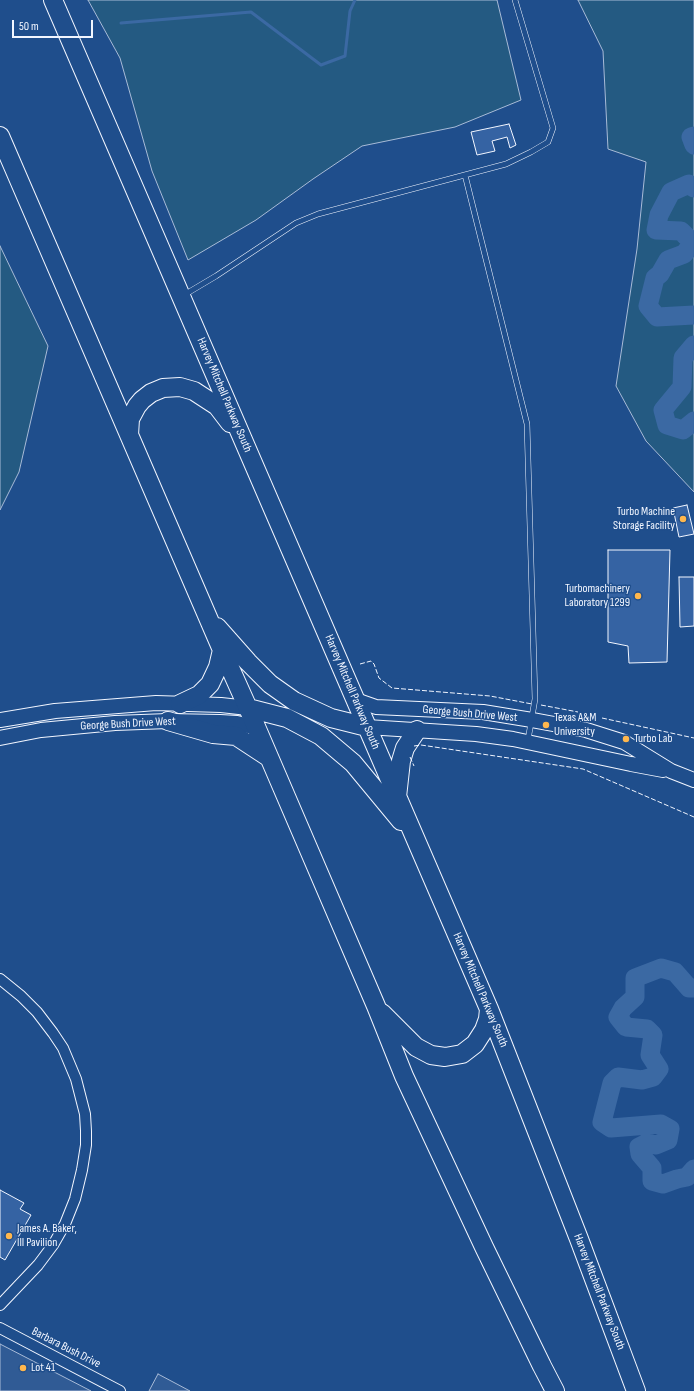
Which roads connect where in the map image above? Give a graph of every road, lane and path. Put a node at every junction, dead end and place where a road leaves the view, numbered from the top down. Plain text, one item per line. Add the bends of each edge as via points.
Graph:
1 (53, 0) edge
2 (515, 0) edge
3 (0, 136) edge
4 (465, 175) junction
5 (182, 297) junction
6 (129, 435) junction
7 (243, 440) junction
8 (206, 614) junction
9 (222, 650) junction
10 (356, 700) junction
11 (180, 704) junction
12 (248, 708) junction
13 (0, 720) edge
14 (532, 720) junction
15 (168, 721) junction
16 (367, 727) junction
17 (256, 728) junction
18 (417, 730) junction
19 (0, 738) edge
20 (528, 742) junction
21 (268, 757) junction
22 (671, 771) junction
23 (694, 780) edge
24 (397, 798) junction
25 (414, 837) junction
26 (0, 980) edge
27 (376, 1006) junction
28 (489, 1009) junction
29 (0, 1305) edge
30 (0, 1328) edge
31 (120, 1391) edge
32 (555, 1391) edge
33 (636, 1391) edge

1 - 5 highway, Harvey Mitchell Parkway South
2 - 4 lane via 553,128 548,142 532,152 506,164
3 - 6 highway
4 - 5 lane via 318,214 296,223
4 - 14 lane via 527,424 535,699
5 - 7 highway, Harvey Mitchell Parkway South
6 - 7 highway via 130,419 142,400 163,388 180,387 194,391 217,406
6 - 8 highway
7 - 10 highway, Harvey Mitchell Parkway South
8 - 9 highway
8 - 16 highway via 248,662 294,701 331,718
9 - 11 highway via 210,684 199,695
9 - 12 highway
10 - 14 street, George Bush Drive West via 376,707 483,712
10 - 16 highway, Harvey Mitchell Parkway South
11 - 12 street, George Bush Drive West
11 - 13 street, George Bush Drive West via 103,706
12 - 17 highway
12 - 25 highway via 287,718 321,736 353,763
14 - 20 lane
14 - 22 street, George Bush Drive West via 586,730 624,742
15 - 17 street, George Bush Drive West via 226,722
15 - 19 street, George Bush Drive West via 76,726
15 - 21 highway via 213,734 236,736
16 - 18 street, George Bush Drive West
16 - 24 highway, Harvey Mitchell Parkway South
17 - 21 highway
18 - 20 street, George Bush Drive West via 476,734
18 - 24 highway via 405,748 401,761
20 - 22 street, George Bush Drive West
21 - 27 highway
22 - 23 street, George Bush Drive West
24 - 25 highway, Harvey Mitchell Parkway South
25 - 28 highway, Harvey Mitchell Parkway South
26 - 29 street via 38,1012 63,1048 81,1098 86,1138 79,1185 65,1224 38,1265
27 - 28 highway via 416,1047 432,1055 446,1057 462,1054 475,1044 484,1030
27 - 32 highway via 407,1083
28 - 33 highway, Harvey Mitchell Parkway South
30 - 31 street, Barbara Bush Drive

